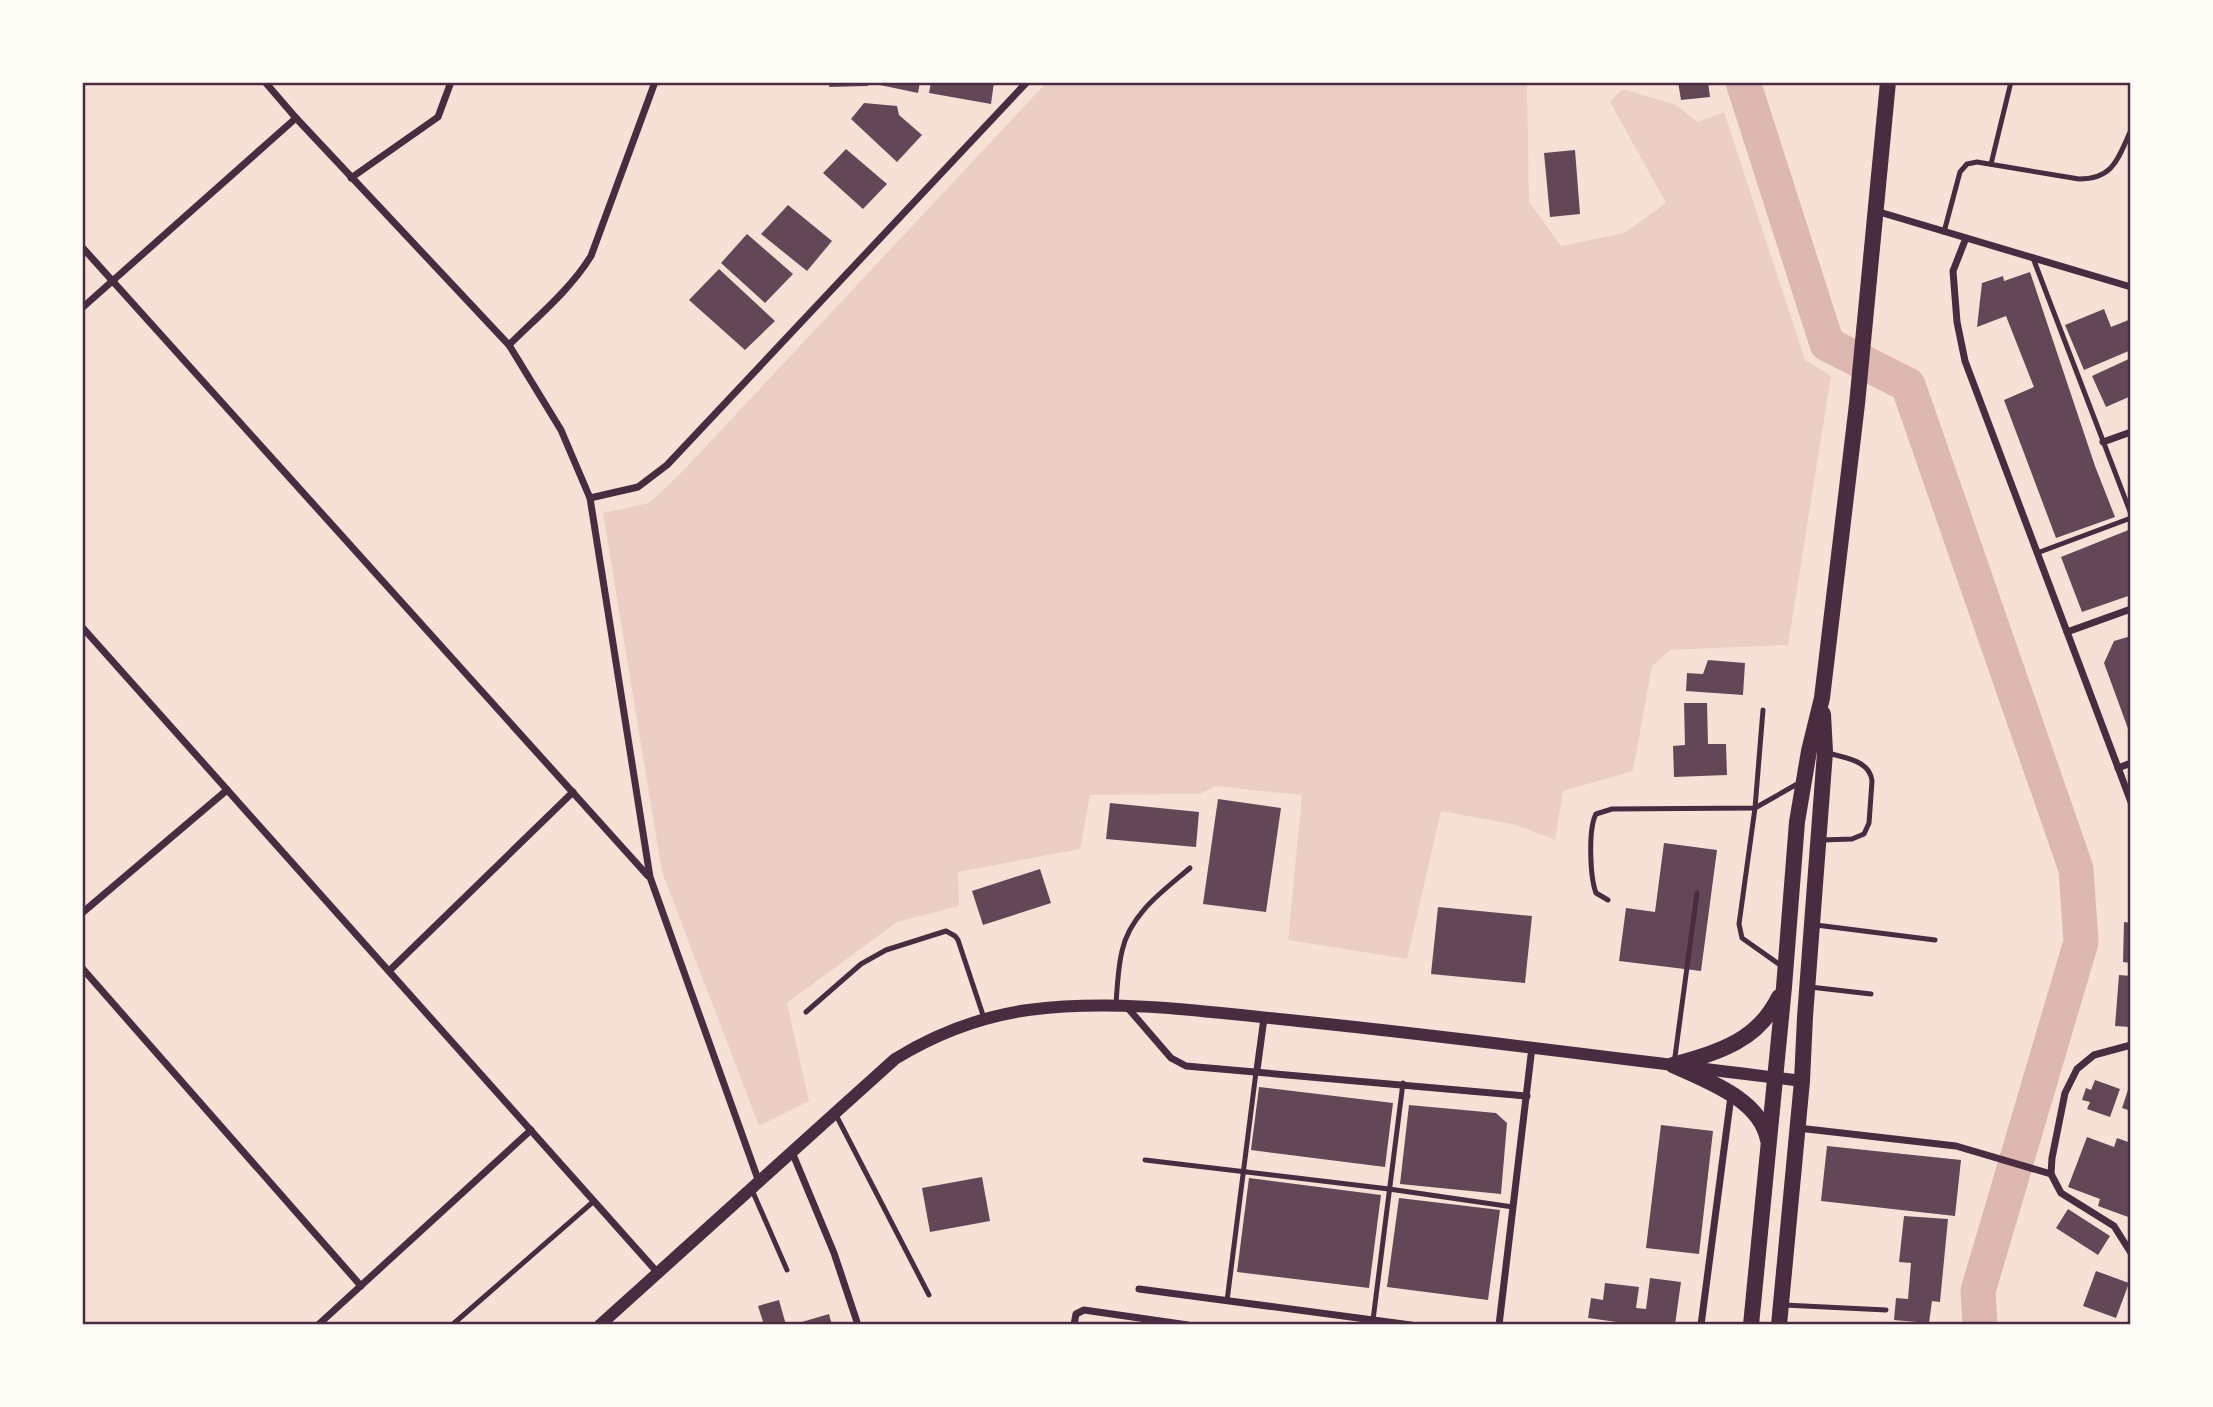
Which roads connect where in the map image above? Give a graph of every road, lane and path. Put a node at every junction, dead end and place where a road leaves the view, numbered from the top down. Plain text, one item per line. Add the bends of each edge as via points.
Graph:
1 (265, 82) edge
2 (451, 82) edge
3 (655, 82) edge
4 (1027, 82) edge
5 (1888, 82) edge
6 (2011, 82) edge
7 (296, 118) junction
8 (2131, 130) edge
9 (1991, 164) junction
10 (351, 178) junction
11 (1875, 211) junction
12 (1944, 232) junction
13 (1966, 238) junction
14 (82, 247) edge
15 (2034, 258) junction
16 (113, 281) junction
17 (2131, 287) edge
18 (82, 308) edge
19 (509, 345) junction
20 (2131, 432) edge
21 (2103, 442) junction
22 (590, 498) junction
23 (2131, 516) edge
24 (2037, 552) junction
25 (2131, 609) edge
26 (82, 627) edge
27 (2067, 632) junction
28 (1822, 698) junction
29 (1763, 710) dead end
30 (1825, 752) junction
31 (2131, 763) edge
32 (2118, 768) junction
33 (1804, 780) junction
34 (227, 790) junction
35 (573, 792) junction
36 (2131, 802) edge
37 (1755, 808) junction
38 (1819, 840) junction
39 (1190, 868) dead end
40 (650, 877) junction
41 (1697, 893) dead end
42 (1608, 900) dead end
43 (82, 913) edge
44 (1812, 925) junction
45 (1935, 940) dead end
46 (82, 968) edge
47 (1785, 969) junction
48 (388, 971) junction
49 (1807, 987) junction
50 (1784, 988) junction
51 (1871, 994) dead end
52 (1121, 1006) junction
53 (806, 1012) dead end
54 (984, 1018) junction
55 (1264, 1018) junction
56 (2131, 1045) edge
57 (1532, 1046) junction
58 (1674, 1065) junction
59 (1256, 1070) junction
60 (1775, 1077) junction
61 (1802, 1081) junction
62 (1403, 1083) junction
63 (1731, 1095) junction
64 (1527, 1096) junction
65 (834, 1113) junction
66 (1798, 1128) junction
67 (531, 1130) junction
68 (1769, 1146) junction
69 (792, 1152) junction
70 (1145, 1160) dead end
71 (1243, 1170) junction
72 (2051, 1174) junction
73 (755, 1186) junction
74 (1389, 1189) junction
75 (594, 1201) junction
76 (1513, 1207) junction
77 (2131, 1253) edge
78 (787, 1270) dead end
79 (658, 1273) junction
80 (361, 1286) junction
81 (1139, 1289) dead end
82 (929, 1295) dead end
83 (1227, 1301) junction
84 (1781, 1304) junction
85 (1886, 1310) dead end
86 (1373, 1320) junction
87 (318, 1325) edge
88 (452, 1325) edge
89 (600, 1325) edge
90 (858, 1325) edge
91 (1074, 1325) edge
92 (1188, 1325) edge
93 (1411, 1325) edge
94 (1499, 1325) edge
95 (1701, 1325) edge
96 (1751, 1325) edge
97 (1779, 1325) edge

1 - 7 street
2 - 10 street via 438,117
3 - 19 street via 591,256 572,282
4 - 22 street via 667,465 638,488
5 - 11 main road
6 - 9 lane
7 - 10 street
7 - 16 street
8 - 9 lane via 2110,169 2093,179
9 - 12 lane via 1971,162 1963,168
10 - 19 street
11 - 12 street
11 - 28 main road
12 - 13 street
13 - 15 street
13 - 24 street via 1953,271 1965,361
14 - 16 street
15 - 17 street
15 - 21 lane
16 - 18 street
16 - 35 street
19 - 22 street via 561,430
20 - 21 street
21 - 23 lane
22 - 40 street
23 - 24 lane
24 - 27 street
25 - 27 street
26 - 34 street
27 - 32 street
28 - 30 main road
28 - 33 main road
29 - 37 lane
30 - 38 main road
30 - 38 lane via 1866,766 1872,775 1869,823 1864,834 1852,839
31 - 32 street
32 - 36 street
33 - 37 lane
33 - 47 main road
34 - 43 street
34 - 48 street
35 - 40 street
35 - 48 street
37 - 42 lane via 1598,812 1593,824 1592,880 1596,893
37 - 47 lane via 1739,929 1747,942
38 - 44 main road
39 - 52 lane via 1132,925 1122,951
40 - 73 street
41 - 58 lane
44 - 45 lane
44 - 49 main road
46 - 80 street
47 - 50 main road
48 - 67 street
49 - 51 lane
49 - 61 main road
50 - 58 main road via 1771,1015 1754,1031 1722,1050
50 - 60 main road
52 - 54 street via 1068,1006
52 - 55 street
52 - 59 street via 1171,1058 1186,1066
53 - 54 lane via 861,964 886,950 946,931 958,940
54 - 65 street via 944,1032 895,1059
55 - 57 street
55 - 59 street
56 - 72 street via 2094,1055 2077,1069 2065,1093
57 - 58 street
57 - 64 street
58 - 60 street
58 - 63 main road
59 - 62 street
59 - 71 lane
60 - 61 street
60 - 68 main road
61 - 66 main road
62 - 64 street
62 - 74 lane
63 - 68 main road via 1765,1126
63 - 95 street
64 - 76 street
65 - 69 street
65 - 82 lane
66 - 72 street via 1955,1146
66 - 84 main road
67 - 75 street
67 - 80 street
68 - 96 main road
69 - 73 street
69 - 90 street
70 - 71 lane
71 - 74 lane
71 - 83 lane
72 - 77 street via 2061,1193 2114,1226
73 - 78 lane
73 - 79 street
74 - 76 lane
74 - 86 lane
75 - 79 street
75 - 88 lane
76 - 94 street
79 - 89 street
80 - 87 street
81 - 83 street
83 - 86 street
84 - 85 lane
84 - 97 main road
86 - 93 street
91 - 92 street via 1076,1314 1084,1310

